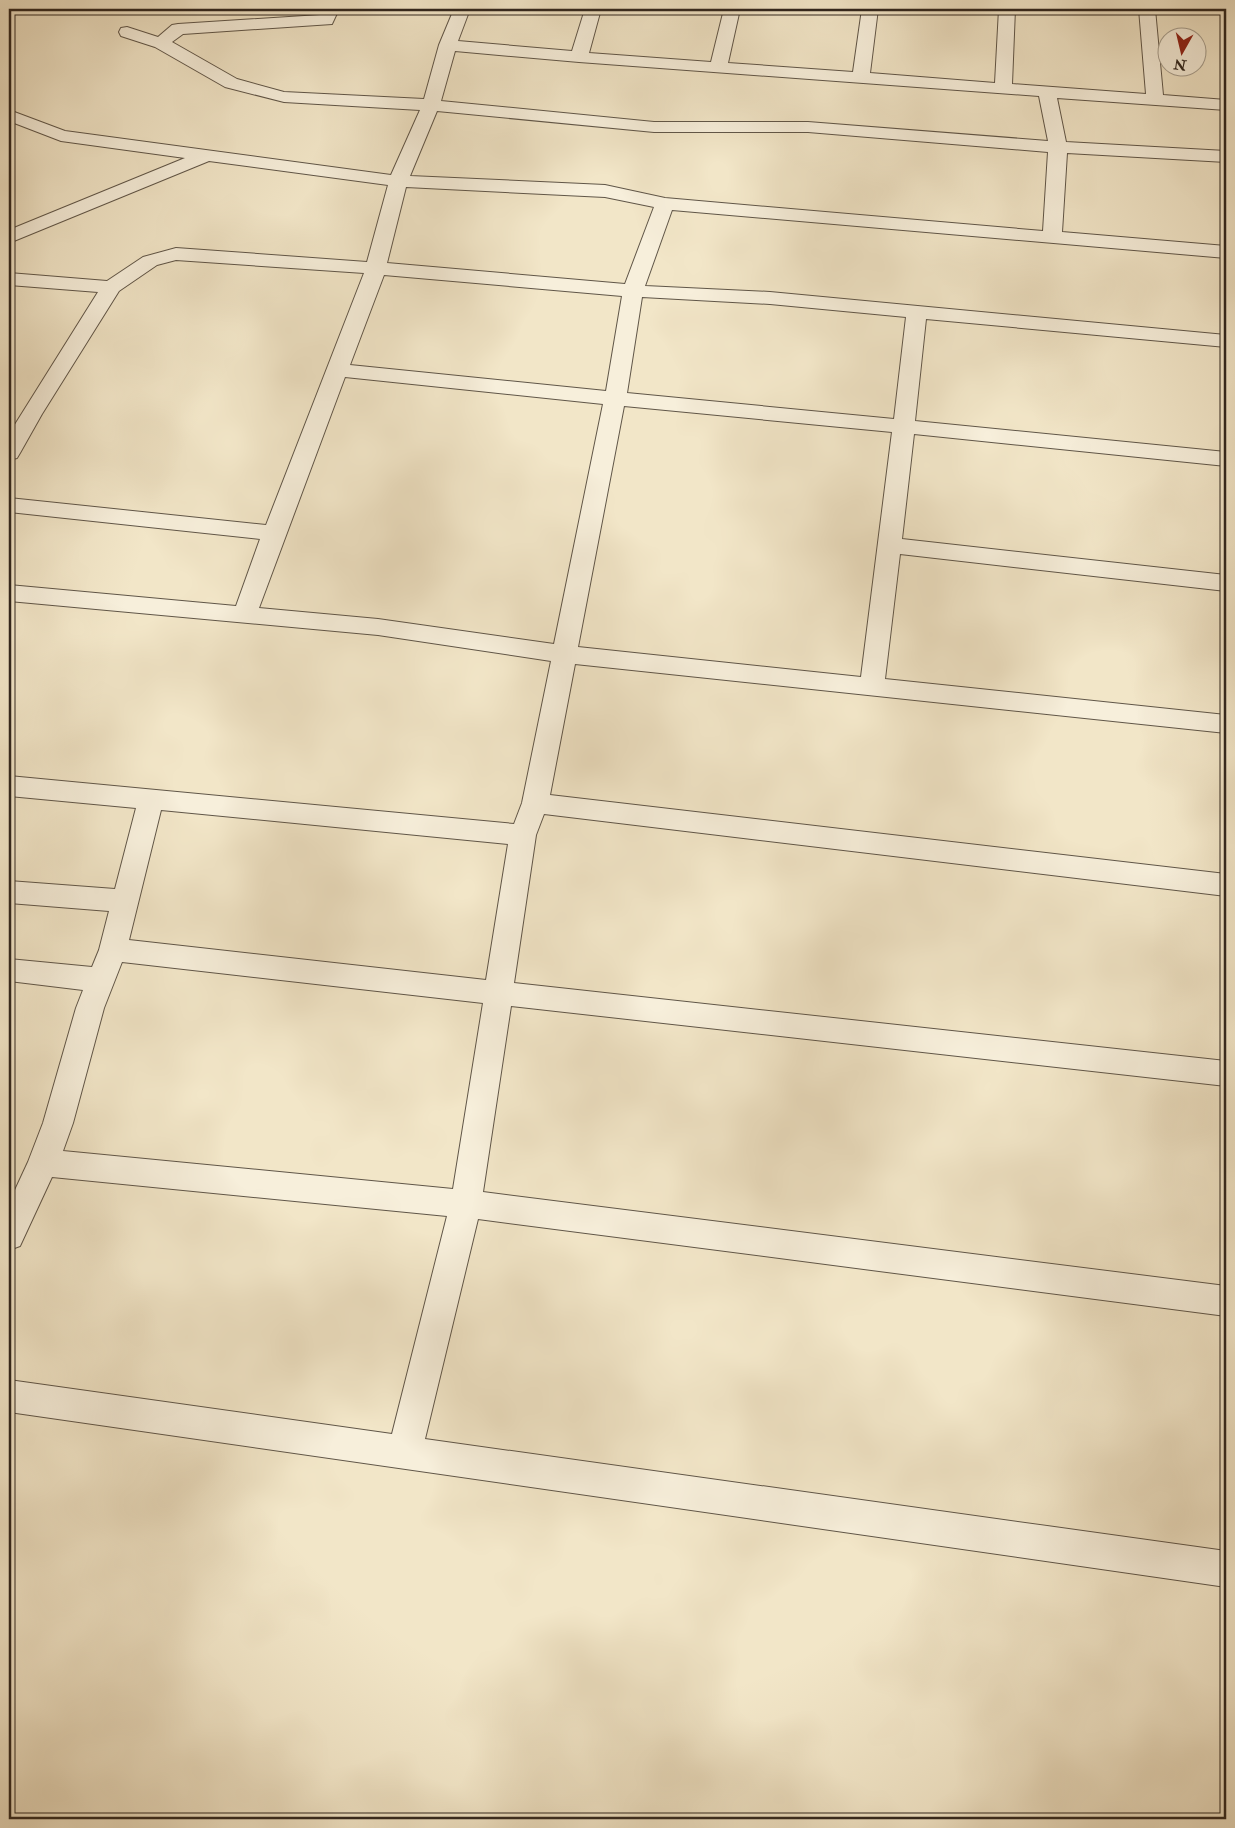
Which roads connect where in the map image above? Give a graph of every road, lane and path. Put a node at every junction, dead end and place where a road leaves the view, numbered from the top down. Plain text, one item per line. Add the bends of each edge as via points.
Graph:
1 (191, 9) edge
2 (331, 9) edge
3 (462, 9) edge
4 (593, 9) edge
5 (732, 9) edge
6 (870, 9) edge
7 (1007, 9) edge
8 (1147, 9) edge
9 (178, 29) junction
10 (127, 32) dead end
11 (161, 43) junction
12 (448, 45) junction
13 (579, 57) junction
14 (718, 67) junction
15 (861, 78) junction
16 (1004, 89) junction
17 (1048, 92) junction
18 (1155, 100) junction
19 (431, 104) junction
20 (1226, 105) edge
21 (9, 115) edge
22 (1058, 147) junction
23 (207, 155) junction
24 (1226, 156) edge
25 (398, 181) junction
26 (666, 204) junction
27 (1052, 236) junction
28 (9, 237) edge
29 (1226, 252) edge
30 (375, 268) junction
31 (9, 279) edge
32 (111, 287) junction
33 (633, 291) junction
34 (917, 312) junction
35 (1226, 341) edge
36 (337, 370) junction
37 (615, 399) junction
38 (904, 426) junction
39 (9, 453) edge
40 (1226, 459) edge
41 (9, 505) edge
42 (274, 533) junction
43 (890, 545) junction
44 (1226, 583) edge
45 (9, 593) edge
46 (245, 614) junction
47 (563, 654) junction
48 (872, 686) junction
49 (1226, 724) edge
50 (9, 786) edge
51 (151, 799) junction
52 (534, 804) junction
53 (523, 835) junction
54 (1226, 885) edge
55 (9, 892) edge
56 (125, 901) junction
57 (113, 950) junction
58 (9, 970) edge
59 (101, 980) junction
60 (498, 992) junction
61 (1226, 1074) edge
62 (43, 1163) junction
63 (466, 1204) junction
64 (9, 1236) edge
65 (1226, 1301) edge
66 (9, 1396) edge
67 (405, 1451) junction
68 (1226, 1569) edge

1 - 9 street
2 - 9 street via 326,20
3 - 12 street
4 - 13 street
5 - 14 street
6 - 15 street
7 - 16 street
8 - 18 street
9 - 11 street
10 - 11 street
11 - 19 street via 230,83 284,97
12 - 13 street
12 - 19 street
13 - 14 street
14 - 15 street
15 - 16 street
16 - 17 street
17 - 18 street
17 - 22 street
18 - 20 street
19 - 22 street via 654,127 808,127
19 - 25 street
21 - 23 street via 61,136
22 - 24 street
22 - 27 street
23 - 25 street
23 - 28 street
25 - 26 street via 605,191
25 - 30 street
26 - 27 street
26 - 33 street
27 - 29 street
30 - 32 street via 176,254 150,261
30 - 33 street
30 - 36 street
31 - 32 street
32 - 39 street
33 - 34 street via 770,298
33 - 37 street
34 - 35 street
34 - 38 street
36 - 37 street
36 - 42 street
37 - 38 street
37 - 47 street
38 - 40 street
38 - 43 street
41 - 42 street
42 - 46 street
43 - 44 street
43 - 48 street
45 - 46 street
46 - 47 street via 378,627
47 - 48 street
47 - 52 street
48 - 49 street
50 - 51 street
51 - 53 street
51 - 56 street
52 - 53 street
52 - 54 street
53 - 60 street
55 - 56 street
56 - 57 street
57 - 59 street
57 - 60 street
58 - 59 street
59 - 62 street
60 - 61 street
60 - 63 street
62 - 63 street
62 - 64 street
63 - 65 street
63 - 67 street
66 - 67 street
67 - 68 street

